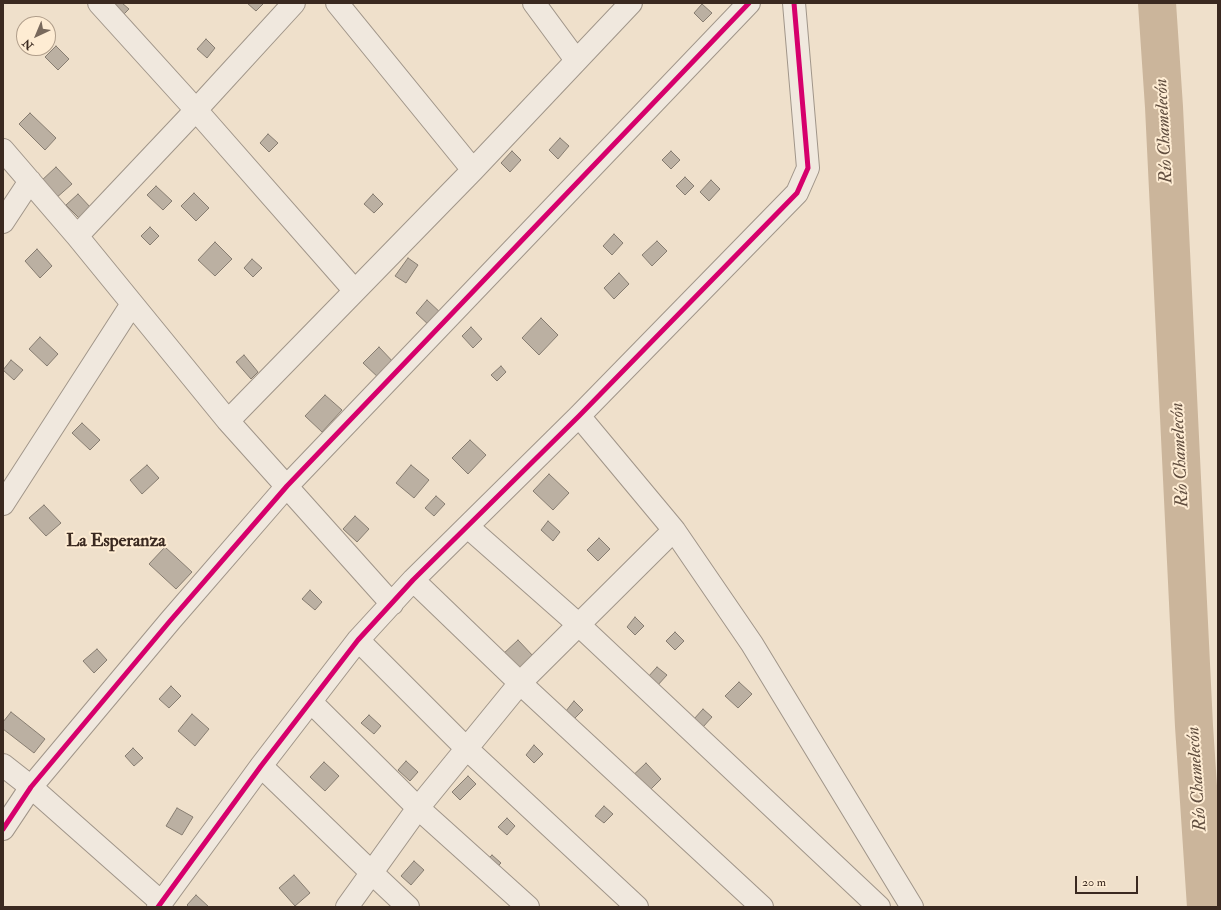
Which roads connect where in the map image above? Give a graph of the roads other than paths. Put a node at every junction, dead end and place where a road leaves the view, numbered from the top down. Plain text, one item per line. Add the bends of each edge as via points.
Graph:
1 (99, 3) edge
2 (294, 3) edge
3 (337, 3) edge
4 (534, 3) edge
5 (631, 3) edge
6 (749, 3) edge
7 (794, 3) edge
8 (576, 60) junction
9 (196, 110) junction
10 (3, 150) edge
11 (473, 170) junction
12 (30, 181) junction
13 (3, 222) edge
14 (77, 236) junction
15 (355, 291) junction
16 (132, 304) junction
17 (579, 416) junction
18 (228, 421) junction
19 (287, 486) junction
20 (3, 504) edge
21 (468, 527) junction
22 (674, 530) junction
23 (413, 580) junction
24 (392, 604) junction
25 (579, 625) junction
26 (358, 640) junction
27 (520, 683) junction
28 (312, 702) junction
29 (466, 748) junction
30 (3, 765) edge
31 (261, 766) junction
32 (31, 787) junction
33 (418, 808) junction
34 (3, 828) edge
35 (372, 873) junction
36 (160, 905) edge
37 (348, 907) edge
38 (408, 907) edge
39 (528, 907) edge
40 (637, 907) edge
41 (762, 907) edge
42 (878, 907) edge
43 (912, 907) edge

1 - 9 street
2 - 9 street
3 - 11 street
4 - 8 street
5 - 8 street
6 - 19 street
7 - 17 street via 808,168 797,193
8 - 11 street
9 - 14 street
9 - 15 street
10 - 12 street
11 - 15 street
12 - 13 street
12 - 14 street
14 - 16 street
15 - 18 street
16 - 18 street
16 - 20 street
17 - 21 street
17 - 22 street
18 - 19 street
19 - 24 street
19 - 32 street
21 - 23 street
21 - 25 street
22 - 25 street
22 - 43 street via 752,644
23 - 24 street
23 - 27 street
24 - 26 street
25 - 27 street
25 - 42 street
26 - 28 street
26 - 29 street
27 - 29 street
27 - 41 street
28 - 31 street
28 - 33 street
29 - 33 street
29 - 40 street
30 - 32 street
31 - 35 street
31 - 36 street
32 - 34 street
32 - 36 street
33 - 35 street
33 - 39 street
35 - 37 street
35 - 38 street

